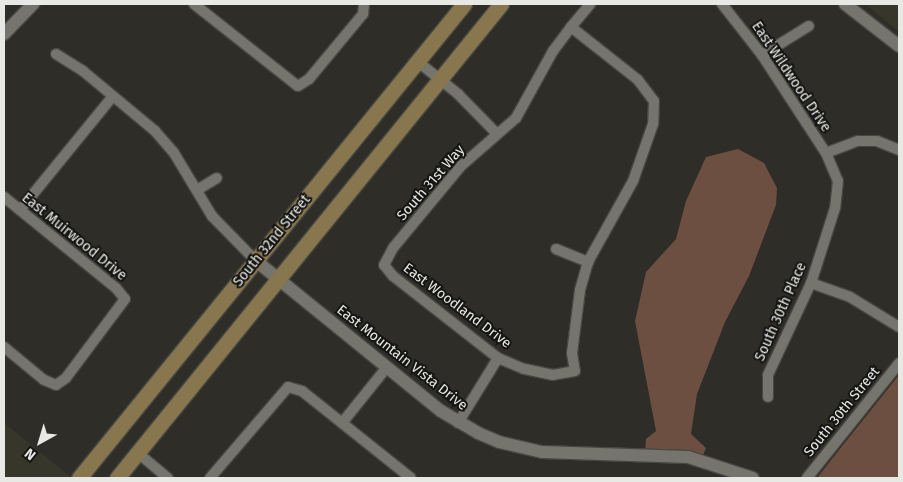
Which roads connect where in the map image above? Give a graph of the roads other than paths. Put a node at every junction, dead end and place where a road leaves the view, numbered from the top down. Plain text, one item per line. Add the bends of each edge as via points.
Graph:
1 (33, 4) edge
2 (194, 4) edge
3 (364, 4) edge
4 (464, 4) edge
5 (500, 4) edge
6 (590, 4) edge
7 (722, 4) edge
8 (845, 4) edge
9 (808, 26) dead end
10 (571, 27) junction
11 (4, 34) edge
12 (899, 46) edge
13 (56, 54) dead end
14 (762, 56) junction
15 (417, 61) junction
16 (439, 80) junction
17 (113, 96) junction
18 (497, 134) junction
19 (899, 150) edge
20 (826, 153) junction
21 (217, 178) dead end
22 (197, 190) junction
23 (4, 198) edge
24 (20, 210) junction
25 (556, 249) dead end
26 (255, 260) junction
27 (588, 262) junction
28 (384, 264) joint
29 (278, 279) junction
30 (811, 283) junction
31 (899, 327) edge
32 (4, 347) edge
33 (498, 358) junction
34 (899, 363) edge
35 (387, 367) junction
36 (768, 397) dead end
37 (342, 423) junction
38 (458, 423) junction
39 (138, 453) junction
40 (79, 478) edge
41 (117, 478) edge
42 (168, 478) edge
43 (210, 478) edge
44 (411, 478) edge
45 (753, 478) edge
46 (807, 478) edge

1 - 11 street
2 - 3 street via 298,86 309,79 363,14
4 - 15 main road, South 32nd Street
5 - 16 main road, South 32nd Street
6 - 10 street, South 31st Way
7 - 14 street, East Wildwood Drive
8 - 12 street
9 - 14 street
10 - 18 street, South 31st Way via 553,51 526,105
10 - 27 street via 638,80 654,101 653,124 632,182
13 - 17 street, East Mountain Vista Drive
14 - 20 street, East Wildwood Drive
15 - 16 street
15 - 26 main road, South 32nd Street
16 - 18 street
16 - 29 main road, South 32nd Street
17 - 22 street, East Mountain Vista Drive via 165,142
17 - 24 street
18 - 28 street, South 31st Way via 461,166 393,248
19 - 20 street, East Wildwood Drive via 877,141 858,141
20 - 30 street, South 30th Place via 838,182 838,196
21 - 22 street
22 - 26 street, East Mountain Vista Drive via 228,235
23 - 24 street, East Muirwood Drive
24 - 32 street, East Muirwood Drive via 126,299 66,378 56,385 44,380
25 - 27 street
26 - 29 street, East Mountain Vista Drive
26 - 40 main road, South 32nd Street
27 - 33 street, East Woodland Drive via 572,353 574,371 553,375 524,369
28 - 33 street, East Woodland Drive via 393,276
29 - 35 street, East Mountain Vista Drive
29 - 39 main road, South 32nd Street
30 - 31 street via 850,297
30 - 36 street, South 30th Place via 768,375
33 - 38 street
34 - 46 street, South 30th Street
35 - 37 street
35 - 38 street, East Mountain Vista Drive
37 - 43 street via 302,392 288,387
37 - 44 street
38 - 45 street, East Mountain Vista Drive via 518,447 577,454 688,457
39 - 41 main road, South 32nd Street
39 - 42 street

